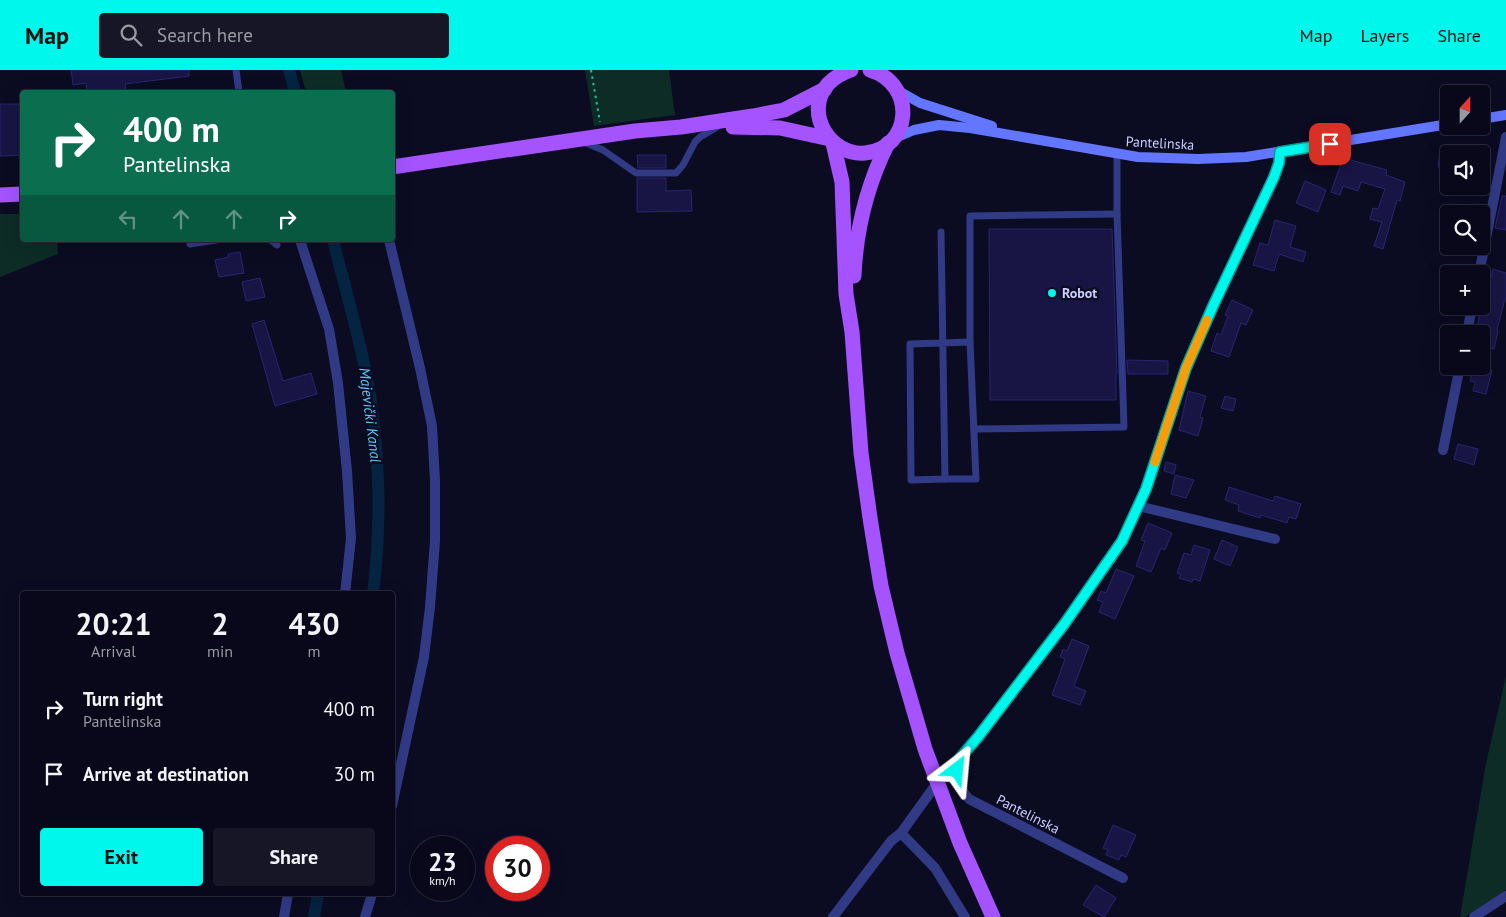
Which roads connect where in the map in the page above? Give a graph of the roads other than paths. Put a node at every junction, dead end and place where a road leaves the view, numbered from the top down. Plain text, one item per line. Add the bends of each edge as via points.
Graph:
1 (236, 70) edge
2 (851, 70) edge
3 (875, 71) edge
4 (827, 81) edge
5 (239, 90) edge
6 (898, 90) junction
7 (1506, 115) edge
8 (1490, 118) edge
9 (1440, 125) edge
10 (681, 127) junction
11 (717, 127) junction
12 (1506, 137) edge
13 (578, 140) junction
14 (1039, 140) junction
15 (832, 141) junction
16 (890, 142) junction
17 (1280, 152) junction
18 (1117, 154) junction
19 (395, 167) edge
20 (20, 194) edge
21 (0, 195) edge
22 (1117, 214) junction
23 (941, 232) dead end
24 (203, 242) edge
25 (301, 242) edge
26 (389, 242) edge
27 (190, 244) dead end
28 (1481, 265) edge
29 (852, 332) junction
30 (970, 342) junction
31 (942, 344) junction
32 (1458, 375) edge
33 (974, 428) junction
34 (1443, 450) dead end
35 (945, 479) junction
36 (1138, 506) junction
37 (1274, 540) dead end
38 (345, 591) edge
39 (937, 783) junction
40 (395, 792) edge
41 (900, 833) junction
42 (1123, 878) dead end
43 (288, 896) edge
44 (371, 896) edge
45 (1506, 896) edge
46 (284, 917) edge
47 (365, 917) edge
48 (833, 917) edge
49 (966, 917) edge
50 (993, 917) edge
51 (1474, 917) edge

1 - 5 lane
2 - 4 main road
3 - 6 main road via 890,80
4 - 10 main road via 784,110
4 - 15 main road via 819,115 822,128
6 - 14 main road via 920,103
6 - 16 main road via 903,116
7 - 8 main road
9 - 17 main road, Pantelinska
10 - 11 main road
10 - 13 main road
11 - 13 lane via 695,142 676,173 636,173 603,150
11 - 15 main road via 780,128
12 - 28 street
13 - 19 main road
14 - 16 main road via 939,125 914,130
14 - 18 main road, Pantelinska
15 - 16 main road via 843,149 860,153 878,150
15 - 29 main road via 842,182 846,294
16 - 29 main road via 866,193 860,223
17 - 18 main road, Pantelinska via 1198,159
17 - 36 street, Pantelinska via 1274,177 1186,368
18 - 22 lane
20 - 21 main road
22 - 30 lane via 970,216
22 - 33 lane via 1124,427
23 - 31 lane
24 - 27 lane
25 - 38 street via 329,330 338,383 351,538
26 - 40 street via 432,426 435,501 435,541 424,657
29 - 39 main road via 861,453 881,586 924,749
30 - 31 lane
30 - 33 lane
31 - 35 lane
31 - 35 lane via 910,344 911,480
32 - 34 street
33 - 35 lane via 976,479
36 - 37 street
36 - 42 street, Pantelinska via 1122,541 1065,623 960,758 957,770 961,789 969,798
39 - 41 street
39 - 50 main road
41 - 48 street
41 - 49 street via 935,868
43 - 46 street
44 - 47 street
45 - 51 street

